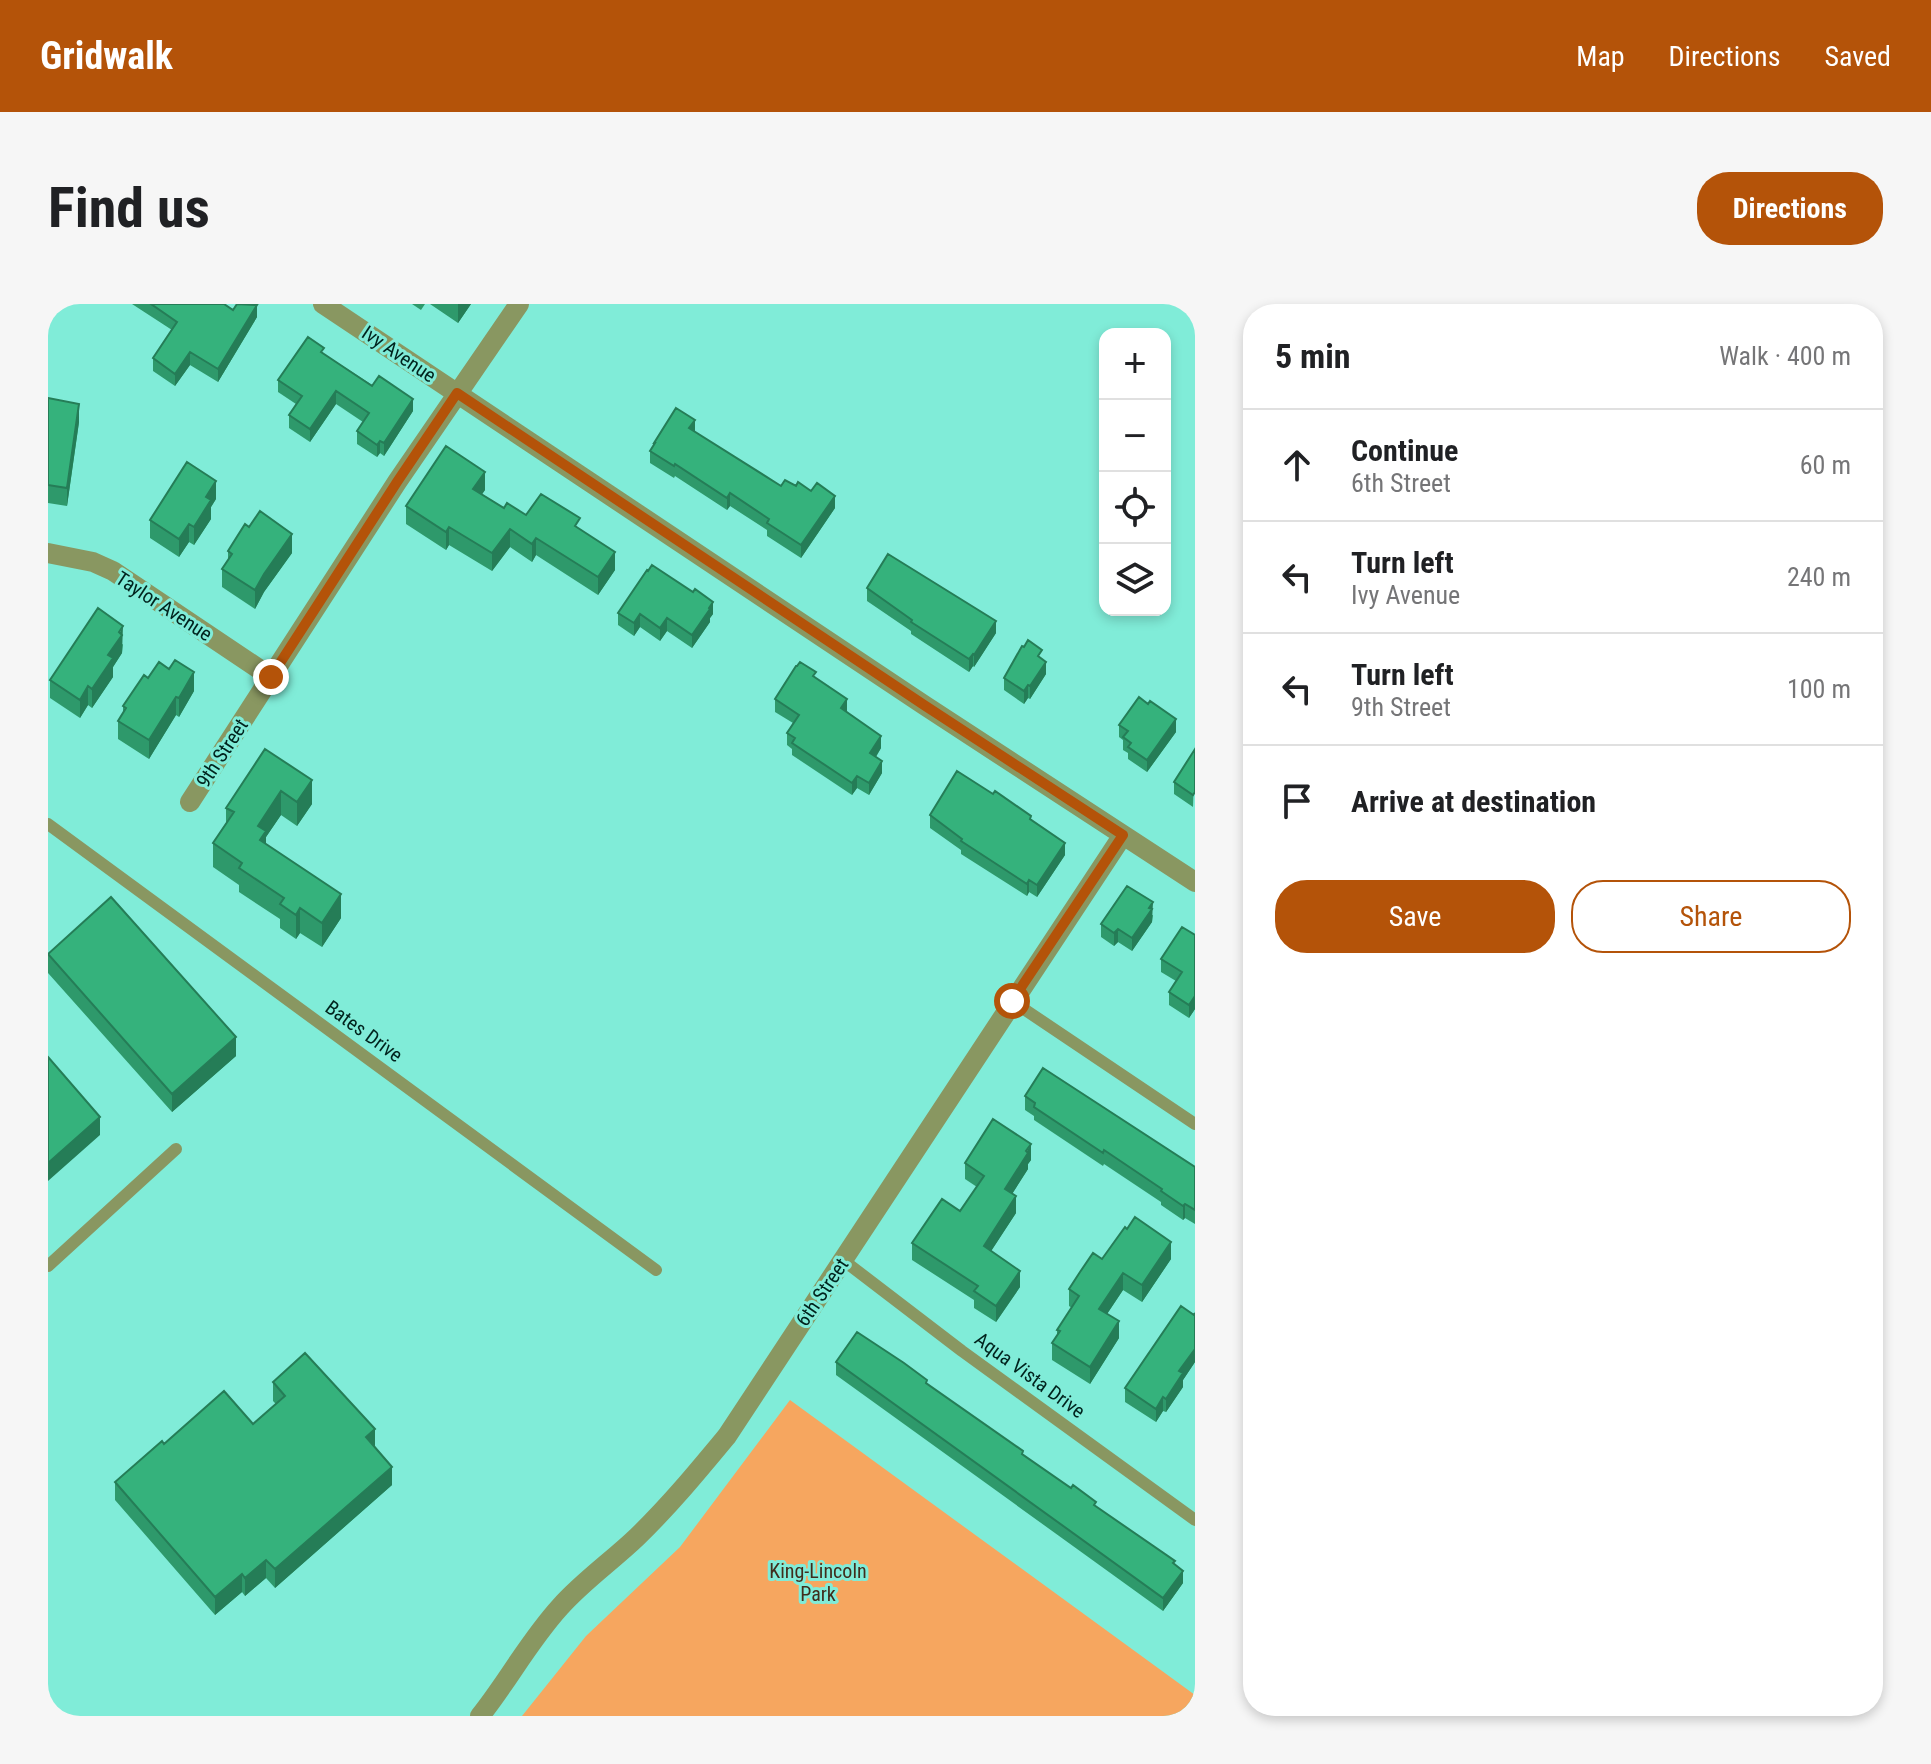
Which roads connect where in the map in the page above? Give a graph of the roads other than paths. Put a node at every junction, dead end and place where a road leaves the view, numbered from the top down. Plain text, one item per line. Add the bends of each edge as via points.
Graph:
1 (323, 304) edge
2 (519, 304) edge
3 (457, 393) junction
4 (48, 553) edge
5 (271, 677) junction
6 (190, 802) dead end
7 (48, 824) edge
8 (1123, 835) junction
9 (1195, 882) edge
10 (1012, 1001) junction
11 (1195, 1124) edge
12 (176, 1149) dead end
13 (843, 1260) junction
14 (48, 1266) edge
15 (656, 1270) dead end
16 (1195, 1520) edge
17 (480, 1716) edge

1 - 3 street, Ivy Avenue
2 - 3 street, 9th Street
3 - 5 street, 9th Street
3 - 8 street, Ivy Avenue
4 - 5 street, Taylor Avenue via 113,571
5 - 6 street, 9th Street
7 - 15 lane, Bates Drive
8 - 9 street, Ivy Avenue
8 - 10 street, 6th Street
10 - 11 lane
10 - 13 street, 6th Street
12 - 14 lane
13 - 16 lane, Aqua Vista Drive
13 - 17 street, 6th Street via 727,1436 647,1527 553,1614

